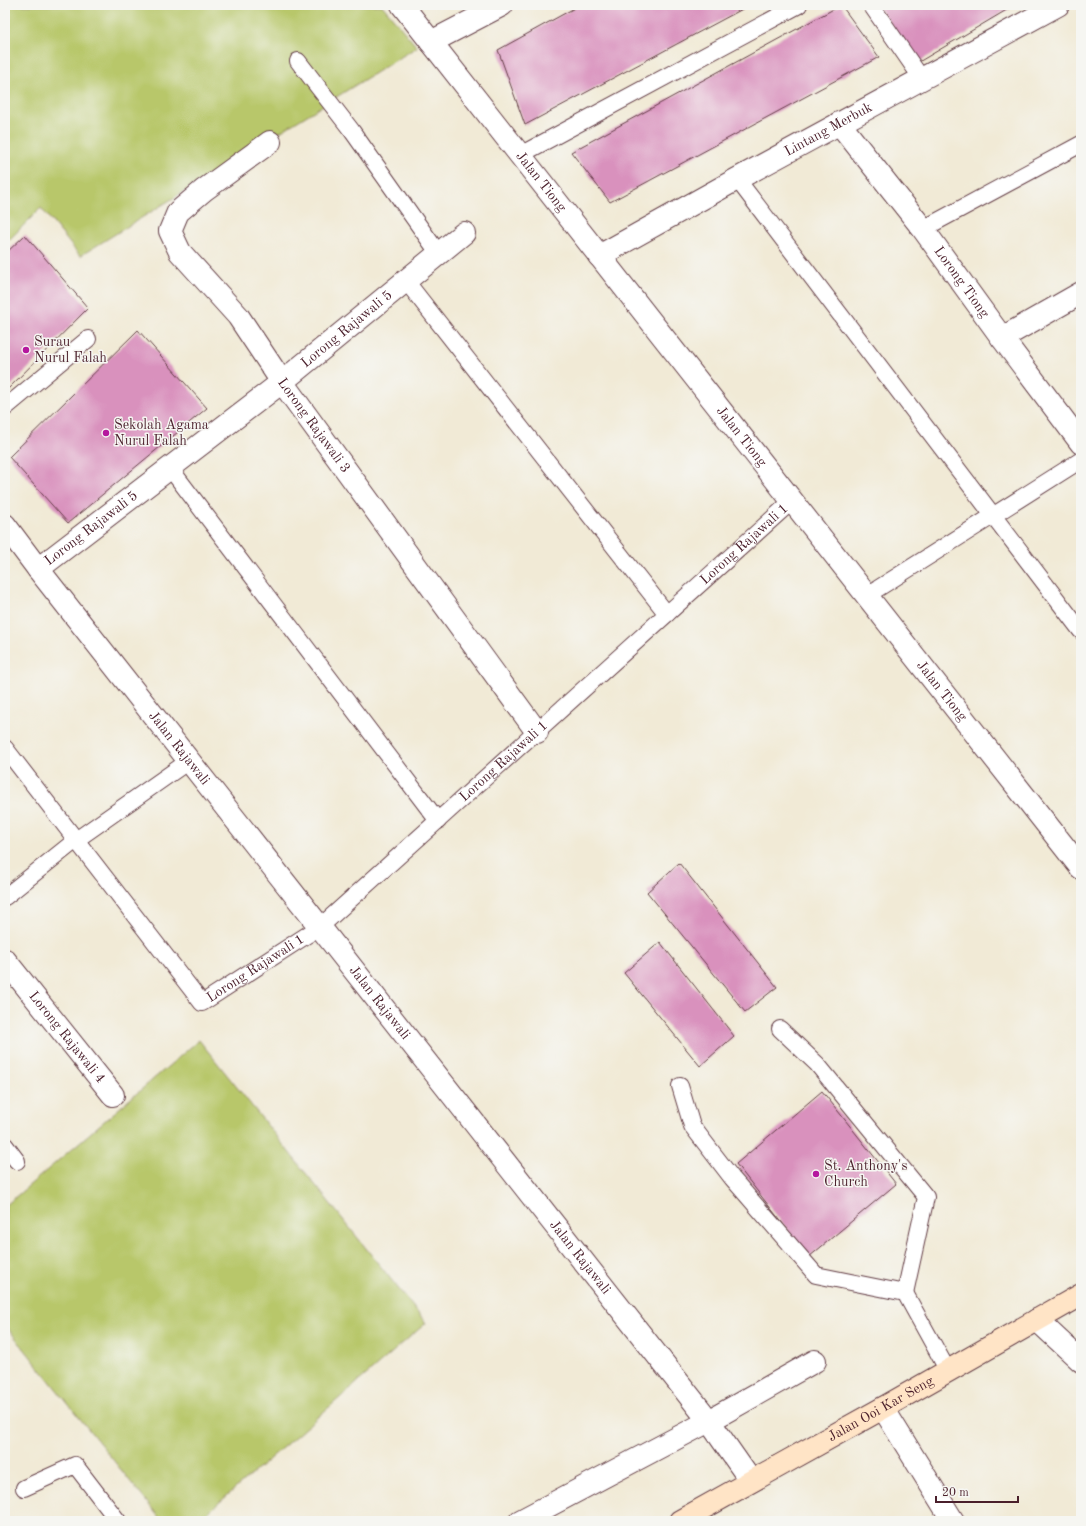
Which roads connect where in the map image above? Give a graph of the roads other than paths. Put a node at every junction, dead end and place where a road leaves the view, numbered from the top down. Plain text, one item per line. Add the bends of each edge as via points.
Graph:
1 (402, 5) edge
2 (502, 5) edge
3 (799, 5) edge
4 (871, 5) edge
5 (1058, 5) edge
6 (431, 42) junction
7 (298, 61) dead end
8 (922, 79) junction
9 (839, 123) junction
10 (270, 142) dead end
11 (1081, 144) edge
12 (520, 155) junction
13 (736, 179) junction
14 (923, 229) junction
15 (464, 233) dead end
16 (439, 254) junction
17 (599, 256) junction
18 (406, 281) junction
19 (1081, 293) edge
20 (1002, 338) junction
21 (88, 339) dead end
22 (282, 382) junction
23 (5, 408) edge
24 (1081, 443) edge
25 (1081, 460) edge
26 (170, 468) junction
27 (792, 501) junction
28 (993, 516) junction
29 (8, 537) edge
30 (38, 569) junction
31 (866, 596) junction
32 (667, 614) junction
33 (1081, 631) edge
34 (537, 732) junction
35 (5, 748) edge
36 (190, 760) junction
37 (438, 821) junction
38 (76, 840) junction
39 (1081, 868) edge
40 (5, 896) edge
41 (320, 926) junction
42 (5, 960) edge
43 (780, 1029) dead end
44 (680, 1086) dead end
45 (113, 1095) dead end
46 (5, 1145) edge
47 (17, 1161) dead end
48 (905, 1293) junction
49 (1081, 1295) edge
50 (1037, 1320) junction
51 (815, 1360) dead end
52 (1081, 1361) edge
53 (948, 1371) junction
54 (883, 1408) junction
55 (709, 1421) junction
56 (751, 1481) junction
57 (24, 1488) dead end
58 (118, 1521) edge
59 (520, 1521) edge
60 (680, 1521) edge
61 (953, 1521) edge

1 - 6 street, Jalan Tiong
2 - 6 street
3 - 12 lane
4 - 8 lane
5 - 8 street, Lintang Merbuk
6 - 12 street, Jalan Tiong
7 - 16 lane via 352,131
8 - 9 street, Lintang Merbuk
9 - 13 street, Lintang Merbuk
9 - 14 street, Lorong Tiong
10 - 22 street, Lorong Rajawali 3 via 178,212 170,231 180,252 238,316
11 - 14 lane
12 - 17 street, Jalan Tiong
13 - 17 street, Lintang Merbuk
13 - 28 lane
14 - 20 street, Lorong Tiong
15 - 16 street, Lorong Rajawali 5
16 - 18 street, Lorong Rajawali 5
17 - 27 street, Jalan Tiong
18 - 22 street, Lorong Rajawali 5
18 - 32 lane
19 - 20 street
20 - 24 street, Lorong Tiong
21 - 23 lane
22 - 26 street, Lorong Rajawali 5
22 - 34 street, Lorong Rajawali 3
25 - 28 lane
26 - 30 street, Lorong Rajawali 5
26 - 37 lane
27 - 31 street, Jalan Tiong
27 - 32 lane, Lorong Rajawali 1
28 - 31 lane
28 - 33 lane
29 - 30 street, Jalan Rajawali
30 - 36 street, Jalan Rajawali
31 - 39 street, Jalan Tiong
32 - 34 lane, Lorong Rajawali 1
34 - 37 lane, Lorong Rajawali 1
35 - 38 lane
36 - 38 lane
36 - 41 street, Jalan Rajawali
37 - 41 lane, Lorong Rajawali 1
38 - 40 lane
38 - 41 lane, Lorong Rajawali 1 via 202,1003
41 - 55 street, Jalan Rajawali
42 - 45 street, Lorong Rajawali 4
43 - 48 lane via 817,1064 926,1197
44 - 48 lane via 692,1126 732,1178 816,1274
46 - 47 lane
48 - 53 lane
49 - 50 main road, Jalan Ooi Kar Seng
50 - 52 street
50 - 53 main road, Jalan Ooi Kar Seng
51 - 55 street
53 - 54 main road, Jalan Ooi Kar Seng
54 - 56 main road, Jalan Ooi Kar Seng
54 - 61 street
55 - 56 street, Jalan Rajawali
55 - 59 street
56 - 60 main road, Jalan Ooi Kar Seng
57 - 58 lane via 75,1465

